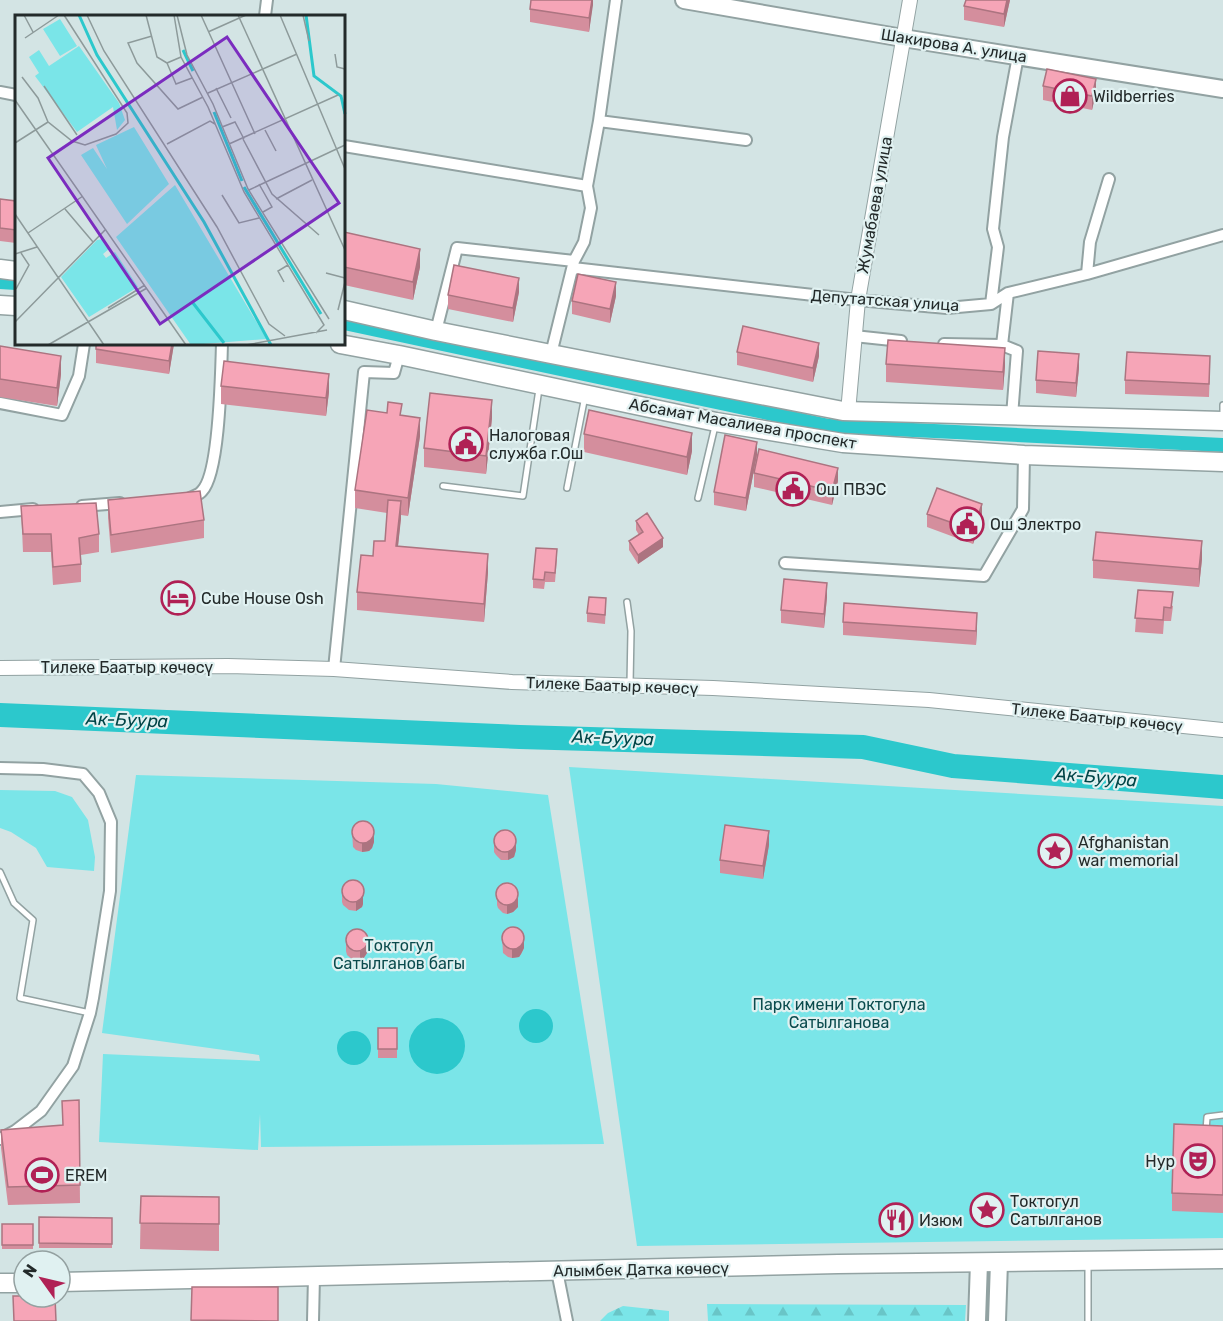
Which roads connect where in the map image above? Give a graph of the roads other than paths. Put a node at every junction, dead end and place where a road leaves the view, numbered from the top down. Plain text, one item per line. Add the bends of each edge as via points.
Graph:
1 (267, 0) edge
2 (616, 0) edge
3 (684, 0) edge
4 (910, 0) edge
5 (753, 6) edge
6 (264, 15) edge
7 (903, 38) junction
8 (1018, 56) junction
9 (1223, 89) edge
10 (0, 92) edge
11 (15, 95) edge
12 (599, 122) junction
13 (746, 140) dead end
14 (345, 146) edge
15 (1109, 179) dead end
16 (587, 186) junction
17 (1223, 235) edge
18 (573, 265) junction
19 (0, 269) edge
20 (15, 271) edge
21 (1087, 274) junction
22 (1008, 293) junction
23 (858, 300) junction
24 (991, 304) junction
25 (0, 305) edge
26 (15, 306) edge
27 (345, 310) edge
28 (436, 331) junction
29 (854, 336) junction
30 (911, 342) edge
31 (934, 344) edge
32 (84, 345) edge
33 (222, 345) edge
34 (345, 345) edge
35 (1002, 345) junction
36 (551, 354) junction
37 (399, 355) junction
38 (540, 384) junction
39 (586, 395) junction
40 (0, 403) edge
41 (1223, 405) edge
42 (848, 412) junction
43 (1012, 416) junction
44 (1223, 421) edge
45 (717, 422) junction
46 (1024, 455) junction
47 (1223, 462) edge
48 (443, 486) dead end
49 (567, 488) dead end
50 (698, 498) dead end
51 (177, 499) edge
52 (129, 502) edge
53 (71, 507) edge
54 (47, 508) edge
55 (0, 512) edge
56 (785, 563) dead end
57 (627, 602) dead end
58 (0, 668) edge
59 (334, 669) junction
60 (630, 686) junction
61 (1223, 729) edge
62 (0, 768) edge
63 (0, 872) edge
64 (90, 1013) junction
65 (1223, 1115) edge
66 (1206, 1131) edge
67 (0, 1139) edge
68 (1223, 1259) edge
69 (1088, 1260) junction
70 (979, 1262) junction
71 (999, 1262) junction
72 (557, 1271) junction
73 (314, 1276) junction
74 (72, 1282) edge
75 (313, 1321) edge
76 (567, 1321) edge
77 (977, 1321) edge
78 (997, 1321) edge
79 (1088, 1321) edge

1 - 6 street
2 - 12 street
3 - 5 main road, Шакирова А. улица
4 - 7 street, Жумабаева улица
5 - 7 main road, Шакирова А. улица
7 - 8 main road, Шакирова А. улица
7 - 23 street, Жумабаева улица
8 - 9 main road, Шакирова А. улица
8 - 24 street via 1003,137 993,229 998,247
10 - 11 street
12 - 13 street
12 - 16 street
14 - 16 street
15 - 21 street via 1090,242
16 - 18 street via 591,208 584,242
17 - 21 street, Депутатская улица
18 - 23 street, Депутатская улица
18 - 28 street, Депутатская улица via 457,248
18 - 36 street
19 - 20 main road
21 - 22 street, Депутатская улица
22 - 24 street, Депутатская улица
22 - 35 street
23 - 24 street, Депутатская улица via 947,308
23 - 29 street, Жумабаева улица
25 - 26 main road
27 - 28 main road, Абсамат Масалиева проспект
28 - 36 main road, Абсамат Масалиева проспект
29 - 30 street
29 - 42 street, Жумабаева улица
31 - 35 street
32 - 40 street via 79,376 62,415
33 - 51 street via 219,421 207,484 195,496
34 - 37 main road, Абсамат Масалиева проспект
35 - 43 street via 1017,351
36 - 42 main road, Абсамат Масалиева проспект
37 - 38 main road, Абсамат Масалиева проспект
37 - 59 street via 394,373 364,372
38 - 39 main road, Абсамат Масалиева проспект
38 - 48 lane via 523,496
39 - 45 main road, Абсамат Масалиева проспект
39 - 49 lane
41 - 44 lane
42 - 43 main road, Абсамат Масалиева проспект
43 - 44 main road, Абсамат Масалиева проспект
45 - 46 main road, Абсамат Масалиева проспект via 843,443
45 - 50 lane
46 - 47 main road, Абсамат Масалиева проспект
46 - 56 street via 1023,509 984,576
52 - 53 street
54 - 55 street
57 - 60 lane
58 - 59 street, Тилеке Баатыр көчөсү
59 - 60 street, Тилеке Баатыр көчөсү
60 - 61 street, Тилеке Баатыр көчөсү via 929,700
62 - 64 street via 83,774 99,793 111,822 110,891
63 - 64 lane via 14,903 33,920 20,998
64 - 67 street via 73,1066 41,1112
65 - 66 lane via 1207,1117
68 - 69 main road, Алымбек Датка көчөсү
69 - 71 main road, Алымбек Датка көчөсү
69 - 79 lane
70 - 71 main road, Алымбек Датка көчөсү
70 - 72 main road, Алымбек Датка көчөсү
70 - 77 main road
71 - 78 main road
72 - 73 main road, Алымбек Датка көчөсү
72 - 76 street
73 - 74 main road, Алымбек Датка көчөсү
73 - 75 street

